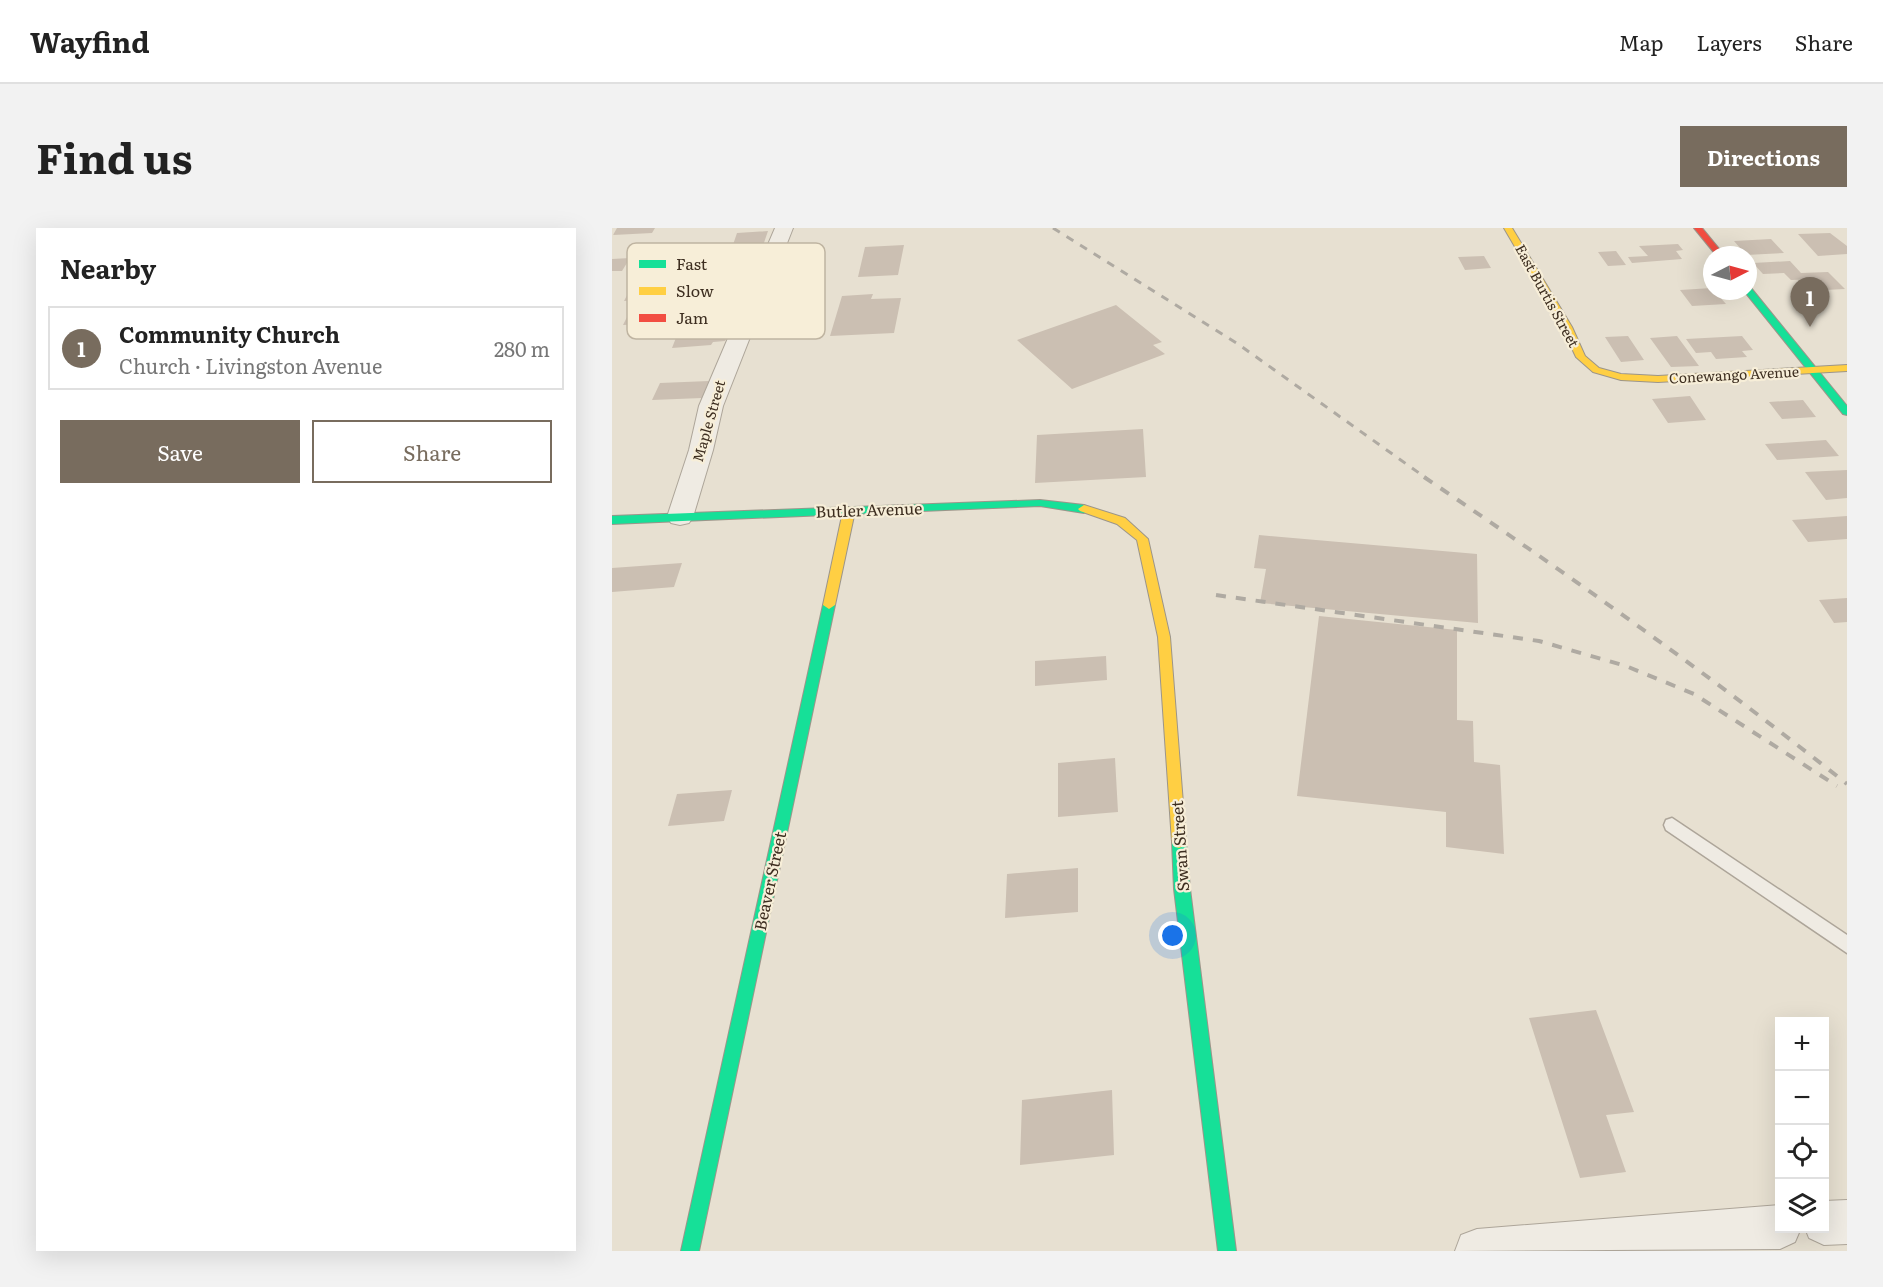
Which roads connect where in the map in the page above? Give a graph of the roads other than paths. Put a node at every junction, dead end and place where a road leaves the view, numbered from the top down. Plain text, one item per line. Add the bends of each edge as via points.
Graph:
1 (784, 228) edge
2 (1508, 228) edge
3 (1698, 228) edge
4 (778, 243) edge
5 (1713, 246) edge
6 (1756, 300) edge
7 (738, 339) edge
8 (1847, 368) edge
9 (1813, 370) junction
10 (1621, 377) joint
11 (1847, 412) edge
12 (849, 511) junction
13 (680, 517) junction
14 (612, 520) edge
15 (1124, 522) joint
16 (1672, 825) dead end
17 (1847, 945) edge
18 (1847, 1222) edge
19 (1829, 1224) edge
20 (1775, 1227) edge
21 (690, 1251) edge
22 (1227, 1251) edge
23 (1477, 1251) edge

1 - 4 street, Maple Street
2 - 10 street, East Burtis Street via 1581,357 1596,370
3 - 5 street
6 - 9 street
7 - 13 street, Maple Street via 711,406
8 - 9 street, Conewango Avenue
9 - 10 street, Conewango Avenue via 1658,380
9 - 11 street
12 - 13 street, Butler Avenue
12 - 15 street, Butler Avenue via 1040,503 1088,509
12 - 21 street, Beaver Street
13 - 14 street, Butler Avenue
15 - 22 street, Swan Street via 1142,538 1164,637 1182,889
16 - 17 lane
18 - 19 street
20 - 23 street

